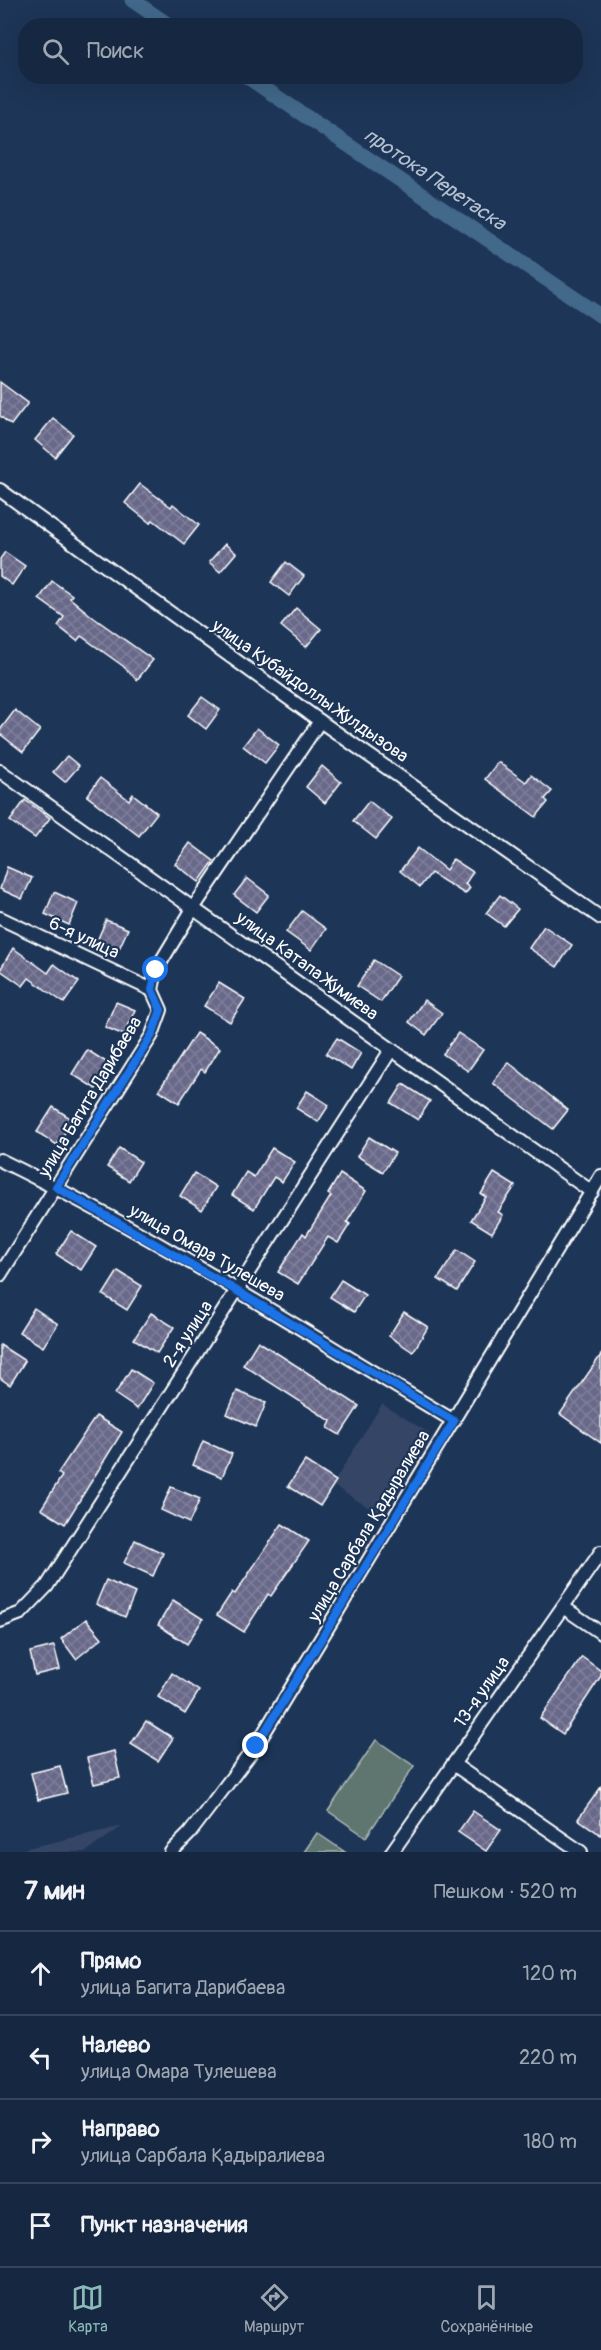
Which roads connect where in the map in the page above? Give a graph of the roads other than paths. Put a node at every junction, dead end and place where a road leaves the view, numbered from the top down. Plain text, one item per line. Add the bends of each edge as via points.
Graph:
1 (0, 490) edge
2 (321, 722) junction
3 (0, 771) edge
4 (194, 907) junction
5 (0, 918) edge
6 (601, 918) edge
7 (152, 990) junction
8 (391, 1050) junction
9 (0, 1160) edge
10 (601, 1176) edge
11 (56, 1187) junction
12 (592, 1192) junction
13 (0, 1275) edge
14 (237, 1291) junction
15 (454, 1421) junction
16 (601, 1552) edge
17 (563, 1607) junction
18 (0, 1622) edge
19 (601, 1633) edge
20 (453, 1764) junction
21 (171, 1852) edge
22 (392, 1852) edge
23 (581, 1852) edge

1 - 2 street, улица Кубайдоллы Жулдызова
2 - 4 street
2 - 6 street, улица Кубайдоллы Жулдызова
3 - 4 street, улица Катапа Жумиева
4 - 7 street via 156,970
4 - 8 street, улица Катапа Жумиева
5 - 7 street, 6-я улица
7 - 11 street, улица Багита Дарибаева via 161,1010 152,1035
8 - 12 street, улица Катапа Жумиева
8 - 14 street, 2-я улица
9 - 11 street, улица Омара Тулешева
10 - 12 street, улица Сарбала Қадыралиева
11 - 13 street, улица Багита Дарибаева
11 - 14 street, улица Омара Тулешева
12 - 15 street, улица Сарбала Қадыралиева
14 - 15 street, улица Омара Тулешева
14 - 18 street, 2-я улица via 47,1586 21,1613
15 - 21 street, улица Сарбала Қадыралиева via 256,1746
16 - 17 street, 13-я улица
17 - 19 street
17 - 20 street, 13-я улица
20 - 22 street, 13-я улица
20 - 23 street

